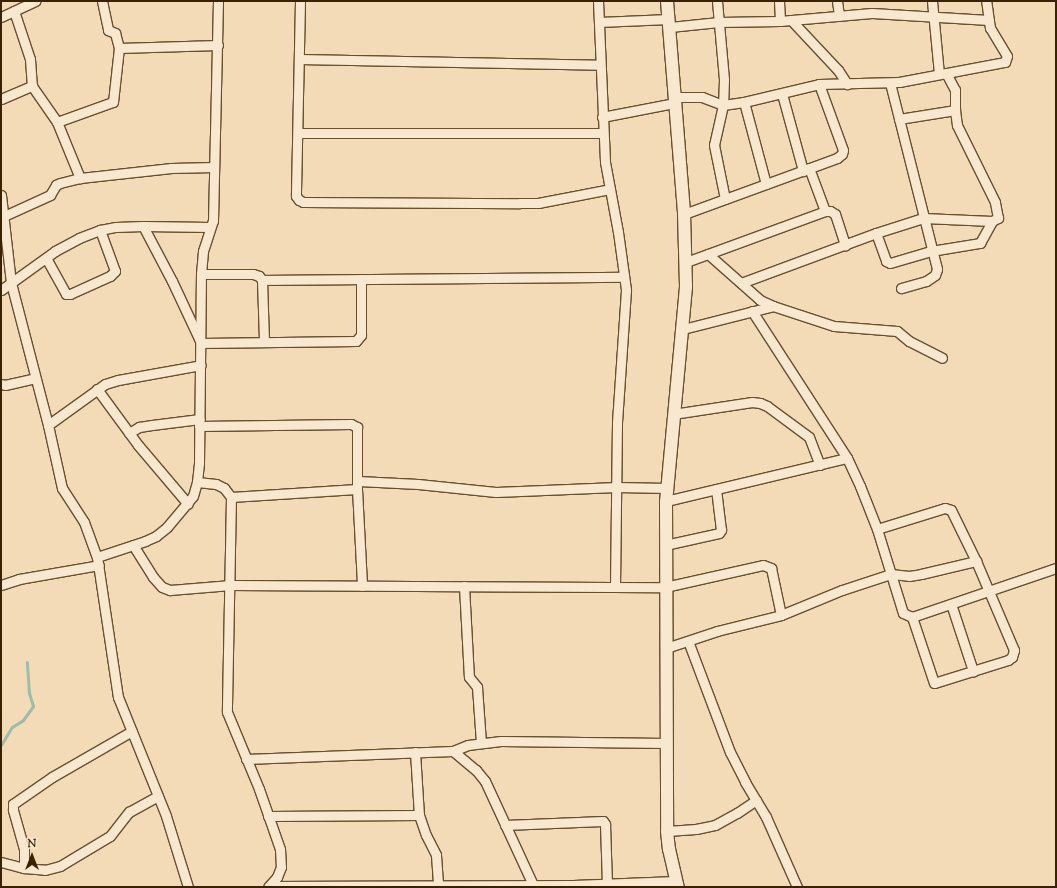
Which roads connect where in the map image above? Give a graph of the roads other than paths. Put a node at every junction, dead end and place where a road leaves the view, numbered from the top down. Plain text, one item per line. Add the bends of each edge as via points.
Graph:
1 (35, 1) edge
2 (102, 1) edge
3 (218, 1) edge
4 (300, 1) edge
5 (598, 1) edge
6 (667, 1) edge
7 (717, 1) edge
8 (779, 1) edge
9 (836, 1) edge
10 (932, 1) edge
11 (986, 1) edge
12 (14, 11) junction
13 (839, 16) junction
14 (934, 16) junction
15 (1, 17) edge
16 (791, 20) junction
17 (989, 20) junction
18 (780, 21) junction
19 (599, 22) junction
20 (719, 22) junction
21 (669, 23) junction
22 (218, 45) junction
23 (119, 48) junction
24 (299, 59) junction
25 (600, 65) junction
26 (942, 74) junction
27 (890, 83) junction
28 (819, 84) junction
29 (847, 84) junction
30 (32, 86) junction
31 (782, 94) junction
32 (1, 99) edge
33 (674, 100) junction
34 (744, 102) junction
35 (723, 105) junction
36 (955, 110) junction
37 (602, 117) junction
38 (899, 119) junction
39 (57, 122) junction
40 (298, 133) junction
41 (603, 133) junction
42 (214, 167) junction
43 (806, 170) junction
44 (80, 178) junction
45 (766, 184) junction
46 (610, 189) junction
47 (1, 195) edge
48 (725, 199) junction
49 (825, 211) junction
50 (684, 214) junction
51 (4, 216) junction
52 (923, 218) junction
53 (992, 221) junction
54 (143, 226) junction
55 (210, 227) junction
56 (3, 230) edge
57 (100, 230) junction
58 (876, 233) junction
59 (845, 245) junction
60 (931, 251) junction
61 (708, 254) junction
62 (46, 258) junction
63 (686, 262) junction
64 (201, 274) junction
65 (624, 277) junction
66 (361, 278) junction
67 (262, 280) junction
68 (11, 282) junction
69 (741, 283) junction
70 (901, 288) dead end
71 (1, 290) edge
72 (772, 306) junction
73 (752, 311) junction
74 (683, 329) junction
75 (264, 341) junction
76 (201, 343) junction
77 (942, 358) dead end
78 (201, 365) junction
79 (35, 378) junction
80 (1, 384) edge
81 (97, 389) junction
82 (673, 414) junction
83 (199, 422) junction
84 (48, 425) junction
85 (129, 433) junction
86 (847, 458) junction
87 (820, 465) junction
88 (196, 482) junction
89 (357, 485) junction
90 (617, 487) junction
91 (667, 488) junction
92 (716, 490) junction
93 (231, 497) junction
94 (666, 502) junction
95 (188, 504) junction
96 (878, 529) junction
97 (133, 545) junction
98 (665, 545) junction
99 (98, 561) junction
100 (976, 561) junction
101 (1056, 568) edge
102 (891, 574) junction
103 (1, 585) edge
104 (231, 585) junction
105 (362, 586) junction
106 (464, 586) junction
107 (615, 587) junction
108 (665, 587) junction
109 (989, 591) junction
110 (951, 604) junction
111 (781, 615) junction
112 (912, 617) junction
113 (688, 641) junction
114 (666, 648) junction
115 (973, 671) junction
116 (132, 731) junction
117 (481, 742) junction
118 (666, 743) junction
119 (453, 751) junction
120 (415, 752) junction
121 (246, 759) junction
122 (158, 796) junction
123 (756, 800) junction
124 (419, 815) junction
125 (268, 816) junction
126 (505, 825) junction
127 (667, 831) junction
128 (1, 862) edge
129 (24, 868) junction
130 (607, 884) junction
131 (677, 884) edge
132 (438, 885) junction
133 (533, 885) junction
134 (573, 886) edge
135 (188, 887) edge
136 (268, 887) edge
137 (454, 887) edge
138 (797, 887) edge

1 - 12 street
2 - 23 street via 108,30 115,33
3 - 22 street
4 - 24 street
5 - 19 street
6 - 21 street
7 - 20 street
8 - 18 street
9 - 13 street
10 - 14 street
11 - 17 street
12 - 15 street
12 - 30 street via 30,59
13 - 14 street via 888,13
13 - 16 street
14 - 17 street
14 - 26 street
16 - 18 street
16 - 29 street via 838,70
17 - 26 street via 995,38 1007,56 1004,62
18 - 20 street
19 - 21 street
19 - 25 street
20 - 21 street
20 - 35 street via 724,79
21 - 33 street
22 - 23 street
22 - 42 street
23 - 39 street via 113,102
24 - 25 street
24 - 40 street
25 - 37 street
26 - 27 street
26 - 36 street via 955,90
27 - 29 street
27 - 38 street
28 - 29 street
28 - 31 street
28 - 43 street via 843,150 836,158
30 - 32 street
30 - 39 street
31 - 34 street
31 - 43 street
33 - 35 street via 702,97
33 - 37 street
33 - 50 street
34 - 35 street
34 - 45 street
35 - 48 street via 714,145
36 - 38 street
36 - 53 street via 962,138 997,208 998,218
37 - 41 street
38 - 52 street
39 - 44 street
40 - 41 street
40 - 46 street via 296,196 303,202 520,204
41 - 46 street
42 - 44 street via 164,169
42 - 55 street via 213,221
43 - 45 street
43 - 49 street
44 - 51 street via 56,185 50,195
45 - 48 street
46 - 65 street
47 - 51 street
48 - 50 street
49 - 59 street via 835,214
49 - 61 street
50 - 63 street
51 - 56 street
52 - 53 street
52 - 58 street
52 - 60 street
53 - 60 street via 980,243
54 - 55 street
54 - 57 street
54 - 76 street
55 - 64 street via 203,251
56 - 68 street
57 - 62 street via 79,238
57 - 62 street via 115,271 110,276 66,294
58 - 59 street
58 - 60 street via 888,262
59 - 69 street
60 - 70 street via 937,269 936,275 926,281
61 - 63 street
61 - 69 street
62 - 68 street
63 - 74 street
64 - 67 street via 253,274
64 - 76 street
65 - 66 street
65 - 90 street via 626,303 617,423
66 - 67 street
66 - 75 street via 361,335 356,341
67 - 75 street
68 - 71 street
68 - 79 street
69 - 72 street via 760,300
72 - 73 street
72 - 77 street via 834,326 897,331
73 - 74 street
73 - 86 street
74 - 82 street
75 - 76 street
76 - 78 street
78 - 81 street via 118,380
78 - 83 street
79 - 80 street
79 - 84 street
81 - 84 street
81 - 85 street
82 - 87 street via 760,403 809,437
82 - 91 street
83 - 85 street via 152,424
83 - 88 street
83 - 89 street via 351,424 357,427 358,434
84 - 99 street via 62,488 84,522
85 - 95 street
86 - 87 street
86 - 96 street
87 - 92 street
88 - 93 street via 216,484 224,488
88 - 95 street
89 - 90 street via 418,484 496,492
89 - 93 street
89 - 105 street
90 - 91 street
90 - 107 street
91 - 94 street
92 - 94 street
92 - 98 street via 721,530 719,533
93 - 104 street
94 - 98 street
95 - 97 street via 156,536
96 - 100 street via 948,508
96 - 102 street
97 - 99 street
97 - 104 street via 162,587 170,590
98 - 108 street
99 - 103 street
99 - 116 street via 116,686
100 - 102 street via 909,576
100 - 109 street
101 - 109 street
102 - 111 street via 842,590
102 - 112 street via 901,610
104 - 105 street
104 - 121 street via 227,712
105 - 106 street
106 - 107 street
106 - 117 street via 470,677 477,687
107 - 108 street
108 - 111 street via 763,564 768,565 771,568
108 - 114 street
109 - 110 street
109 - 115 street via 1014,650 1008,660
110 - 112 street
110 - 115 street
111 - 113 street
112 - 115 street via 934,683
113 - 114 street
113 - 123 street via 730,752
114 - 118 street
116 - 122 street
116 - 129 street via 52,777 13,804 24,849
117 - 118 street
117 - 119 street
118 - 127 street
119 - 120 street
119 - 126 street via 485,781
120 - 121 street
120 - 124 street
121 - 125 street
122 - 129 street via 129,812 110,836 60,866 45,870
122 - 135 street
123 - 127 street via 715,825
123 - 138 street
124 - 125 street
124 - 132 street via 436,855
125 - 136 street via 280,849 280,867 277,877
126 - 130 street via 603,821 606,824
126 - 133 street
127 - 131 street via 668,849
128 - 129 street
130 - 131 street
130 - 134 street
132 - 136 street
132 - 137 street
133 - 134 street
133 - 137 street

